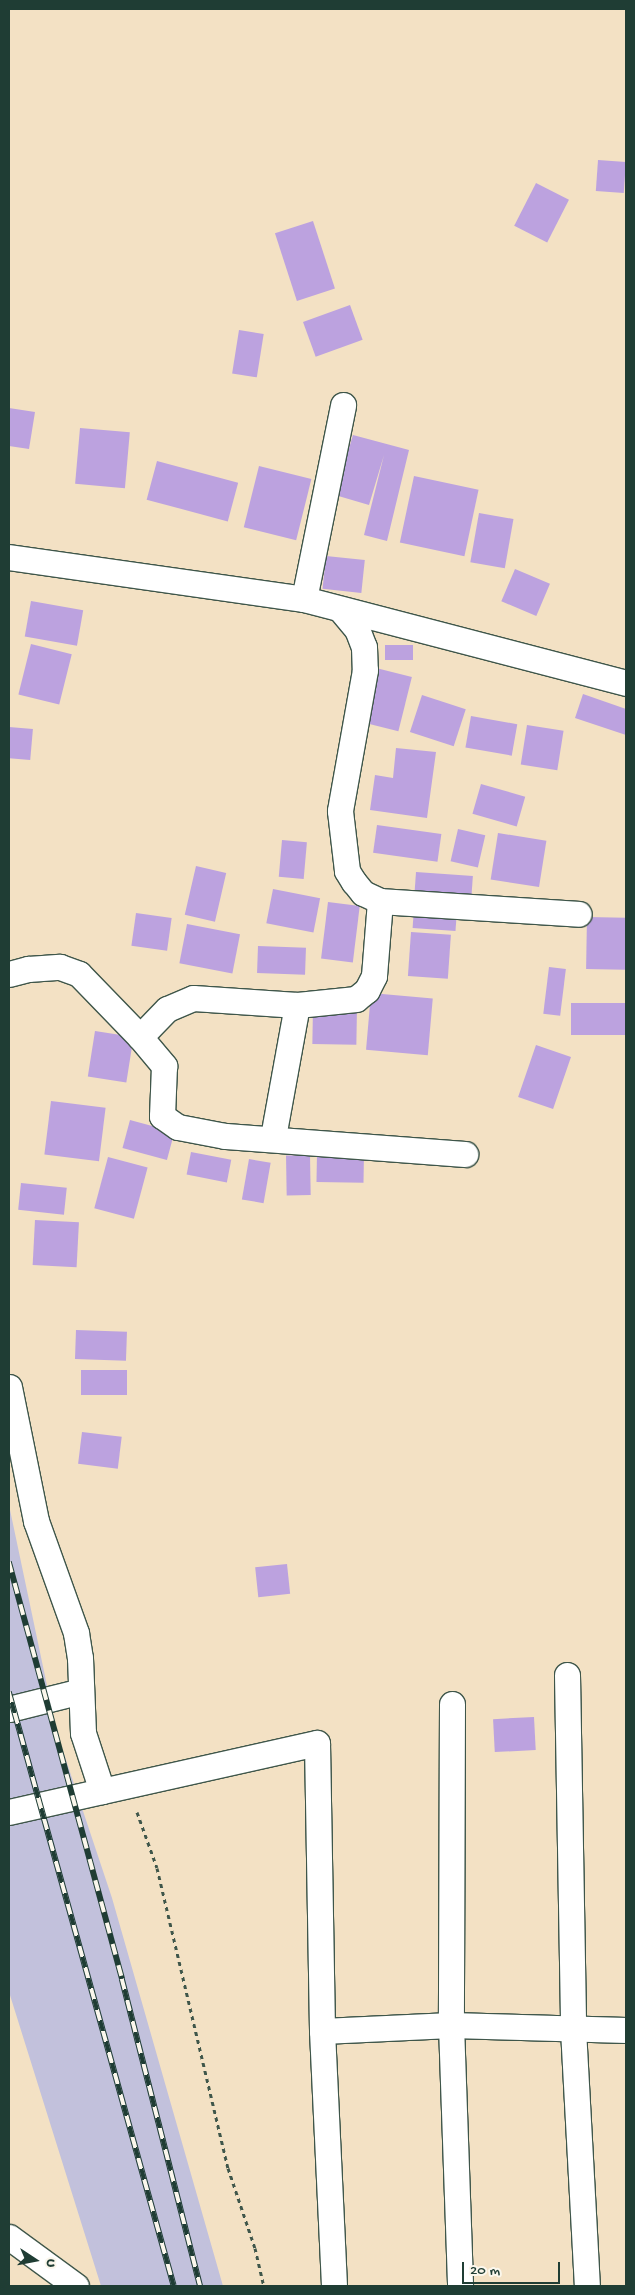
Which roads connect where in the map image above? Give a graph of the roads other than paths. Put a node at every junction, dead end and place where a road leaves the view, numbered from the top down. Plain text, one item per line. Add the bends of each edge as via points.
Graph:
1 (342, 405) dead end
2 (9, 557) edge
3 (304, 599) junction
4 (340, 608) junction
5 (626, 683) edge
6 (380, 900) junction
7 (579, 914) dead end
8 (9, 974) edge
9 (296, 1005) junction
10 (140, 1037) junction
11 (273, 1137) junction
12 (465, 1154) dead end
13 (9, 1387) edge
14 (567, 1675) dead end
15 (81, 1691) junction
16 (452, 1704) dead end
17 (9, 1709) edge
18 (99, 1783) junction
19 (9, 1812) edge
20 (451, 2025) junction
21 (573, 2029) junction
22 (626, 2030) edge
23 (322, 2031) junction
24 (9, 2236) edge
25 (76, 2286) edge
26 (334, 2286) edge
27 (460, 2286) edge
28 (587, 2286) edge

1 - 3 street
2 - 3 street
3 - 4 street
4 - 5 street
4 - 6 street via 357,629 364,647 365,670 340,811 342,846 347,870 354,882 363,893
6 - 7 street
6 - 9 street via 374,976 367,990 356,999
8 - 10 street via 60,967 79,974
9 - 10 street via 193,998 167,1009
9 - 11 street
10 - 11 street via 164,1066 162,1116 166,1121 178,1128 225,1136
11 - 12 street
13 - 15 street via 36,1521 76,1634
14 - 21 street
15 - 17 street
15 - 18 street via 83,1733
16 - 20 street
18 - 19 street
18 - 23 street via 126,1786 317,1743
20 - 21 street
20 - 23 street
20 - 27 street
21 - 22 street
21 - 28 street
23 - 26 street
24 - 25 street

